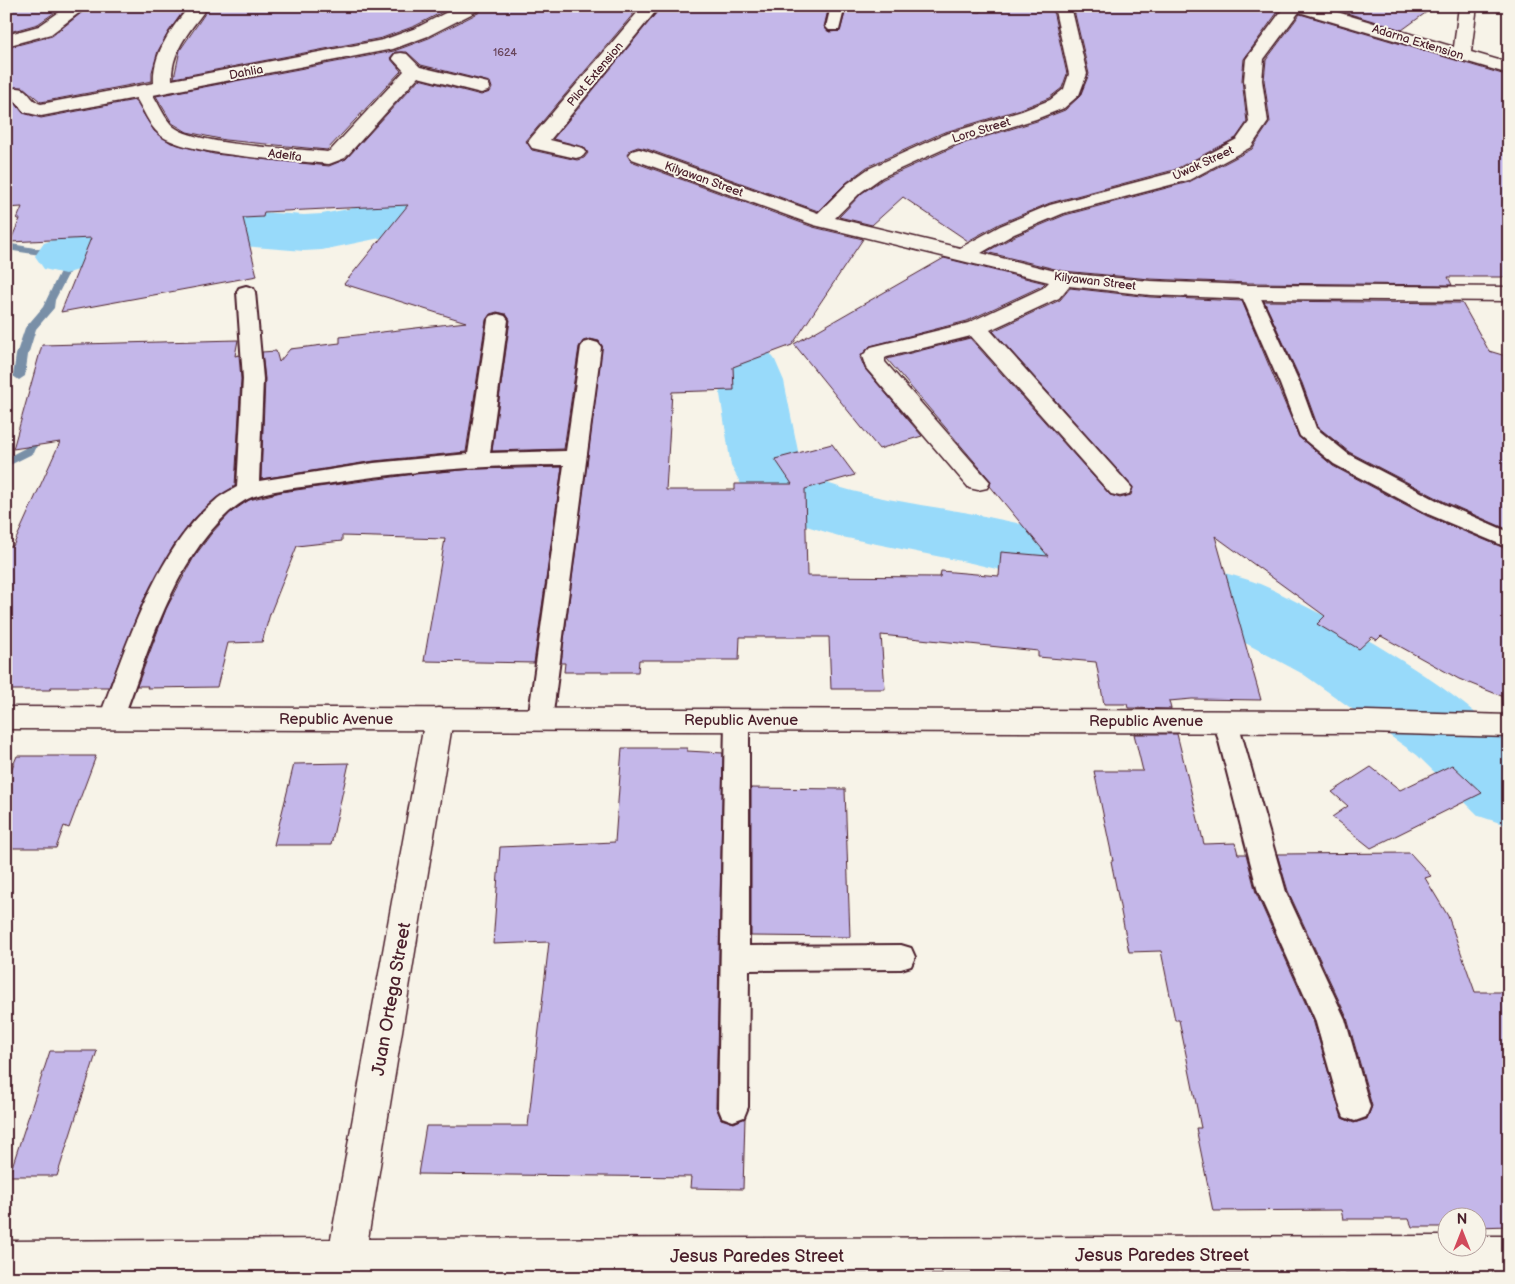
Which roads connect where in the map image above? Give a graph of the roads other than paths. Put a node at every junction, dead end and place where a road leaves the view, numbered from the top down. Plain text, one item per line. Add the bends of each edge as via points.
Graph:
1 (80, 6) edge
2 (200, 6) edge
3 (473, 6) edge
4 (652, 6) edge
5 (838, 6) edge
6 (1062, 6) edge
7 (1294, 6) edge
8 (1298, 6) edge
9 (1468, 6) edge
10 (834, 27) dead end
11 (6, 41) edge
12 (387, 44) junction
13 (1462, 55) junction
14 (1509, 69) edge
15 (414, 70) junction
16 (481, 86) dead end
17 (164, 88) junction
18 (142, 92) junction
19 (18, 93) dead end
20 (576, 152) dead end
21 (638, 155) dead end
22 (822, 221) junction
23 (961, 256) junction
24 (1063, 279) junction
25 (246, 292) dead end
26 (1249, 292) junction
27 (1509, 294) edge
28 (498, 320) dead end
29 (976, 328) junction
30 (590, 348) dead end
31 (576, 458) junction
32 (478, 460) junction
33 (978, 482) dead end
34 (1120, 488) dead end
35 (248, 490) junction
36 (1509, 541) edge
37 (6, 718) edge
38 (111, 719) junction
39 (439, 719) junction
40 (540, 720) junction
41 (737, 720) junction
42 (1226, 722) junction
43 (1509, 726) edge
44 (901, 957) dead end
45 (735, 958) junction
46 (733, 1107) dead end
47 (1355, 1107) dead end
48 (1509, 1254) edge
49 (6, 1259) edge
50 (1459, 1266) edge
51 (927, 1267) edge
52 (345, 1268) edge

1 - 11 street via 45,30
2 - 17 street via 184,25 163,66
3 - 12 street, Dahlia via 422,32
4 - 20 street, Pilot Extension via 538,142
5 - 10 lane
6 - 22 street, Loro Street via 1078,74 1072,91 1050,107 950,139 875,173 854,188
7 - 23 street, Uwak Street via 1255,59 1259,122 1244,143 1182,176 1057,209 1007,230
8 - 13 street, Adarna Extension
9 - 13 street
12 - 15 street
12 - 17 street, Dahlia
13 - 14 street, Adarna Extension
15 - 16 street
15 - 18 street, Adelfa via 338,154 329,158 205,145 176,136 165,129
17 - 18 street, Dahlia
18 - 19 street, Dahlia via 41,110 31,108
21 - 22 street, Kilyawan Street
22 - 23 street, Kilyawan Street
23 - 24 street, Kilyawan Street
24 - 26 street, Kilyawan Street via 1150,288
24 - 29 street via 1051,293
25 - 35 lane via 253,379
26 - 27 street, Kilyawan Street
26 - 36 lane via 1307,430 1341,459 1436,509
28 - 32 lane
29 - 33 street via 873,356 874,363
29 - 34 street
30 - 31 lane
31 - 32 lane
31 - 40 lane
32 - 35 lane via 353,472
35 - 38 lane via 233,496 215,511 178,562 153,609
37 - 38 street, Republic Avenue
38 - 39 street, Republic Avenue
39 - 40 street, Republic Avenue
39 - 52 street, Juan Ortega Street
40 - 41 street, Republic Avenue
41 - 42 street, Republic Avenue
41 - 45 lane
42 - 43 street, Republic Avenue
42 - 47 lane via 1272,892 1330,1019
44 - 45 lane
45 - 46 lane
48 - 50 street, Jesus Paredes Street
49 - 52 street, Jesus Paredes Street
50 - 51 street, Jesus Paredes Street
51 - 52 street, Jesus Paredes Street

